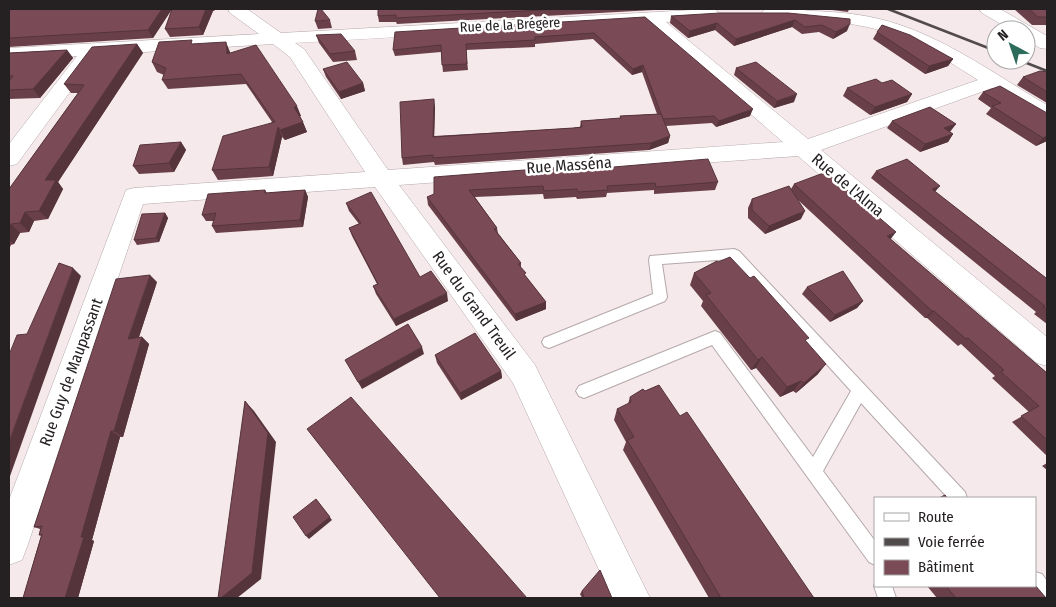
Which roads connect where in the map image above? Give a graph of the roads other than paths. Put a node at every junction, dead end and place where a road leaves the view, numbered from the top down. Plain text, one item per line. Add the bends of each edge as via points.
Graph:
1 (236, 9) edge
2 (988, 9) edge
3 (720, 12) edge
4 (755, 14) edge
5 (649, 17) junction
6 (1006, 20) edge
7 (277, 37) junction
8 (1036, 38) edge
9 (1047, 44) edge
10 (92, 49) junction
11 (9, 54) edge
12 (993, 81) junction
13 (1047, 114) edge
14 (804, 148) junction
15 (9, 159) edge
16 (382, 179) junction
17 (134, 196) joint
18 (549, 342) dead end
19 (1047, 354) edge
20 (860, 390) junction
21 (584, 391) dead end
22 (814, 472) junction
23 (958, 497) edge
24 (9, 548) edge
25 (874, 555) edge
26 (1036, 582) edge
27 (1047, 594) edge
28 (631, 598) edge

1 - 7 street, Rue du Grand Treuil
2 - 6 street
3 - 5 street, Rue de la Brégère
4 - 12 street via 820,15 870,22 931,44
5 - 7 street, Rue de la Brégère
5 - 14 street, Rue de l'Alma
7 - 10 street, Rue de la Brégère
7 - 16 street, Rue du Grand Treuil via 297,53
8 - 9 street
10 - 11 street, Rue de la Brégère
10 - 15 street
12 - 13 street
12 - 14 street, Rue Masséna
14 - 16 street, Rue Masséna
14 - 19 street, Rue de l'Alma
16 - 17 street, Rue Masséna
16 - 28 street, Rue du Grand Treuil via 524,374
17 - 24 street, Rue Guy de Maupassant
18 - 20 lane via 660,297 655,260 734,254
20 - 22 lane
20 - 23 lane
21 - 22 lane via 715,337
22 - 25 lane
26 - 27 lane

